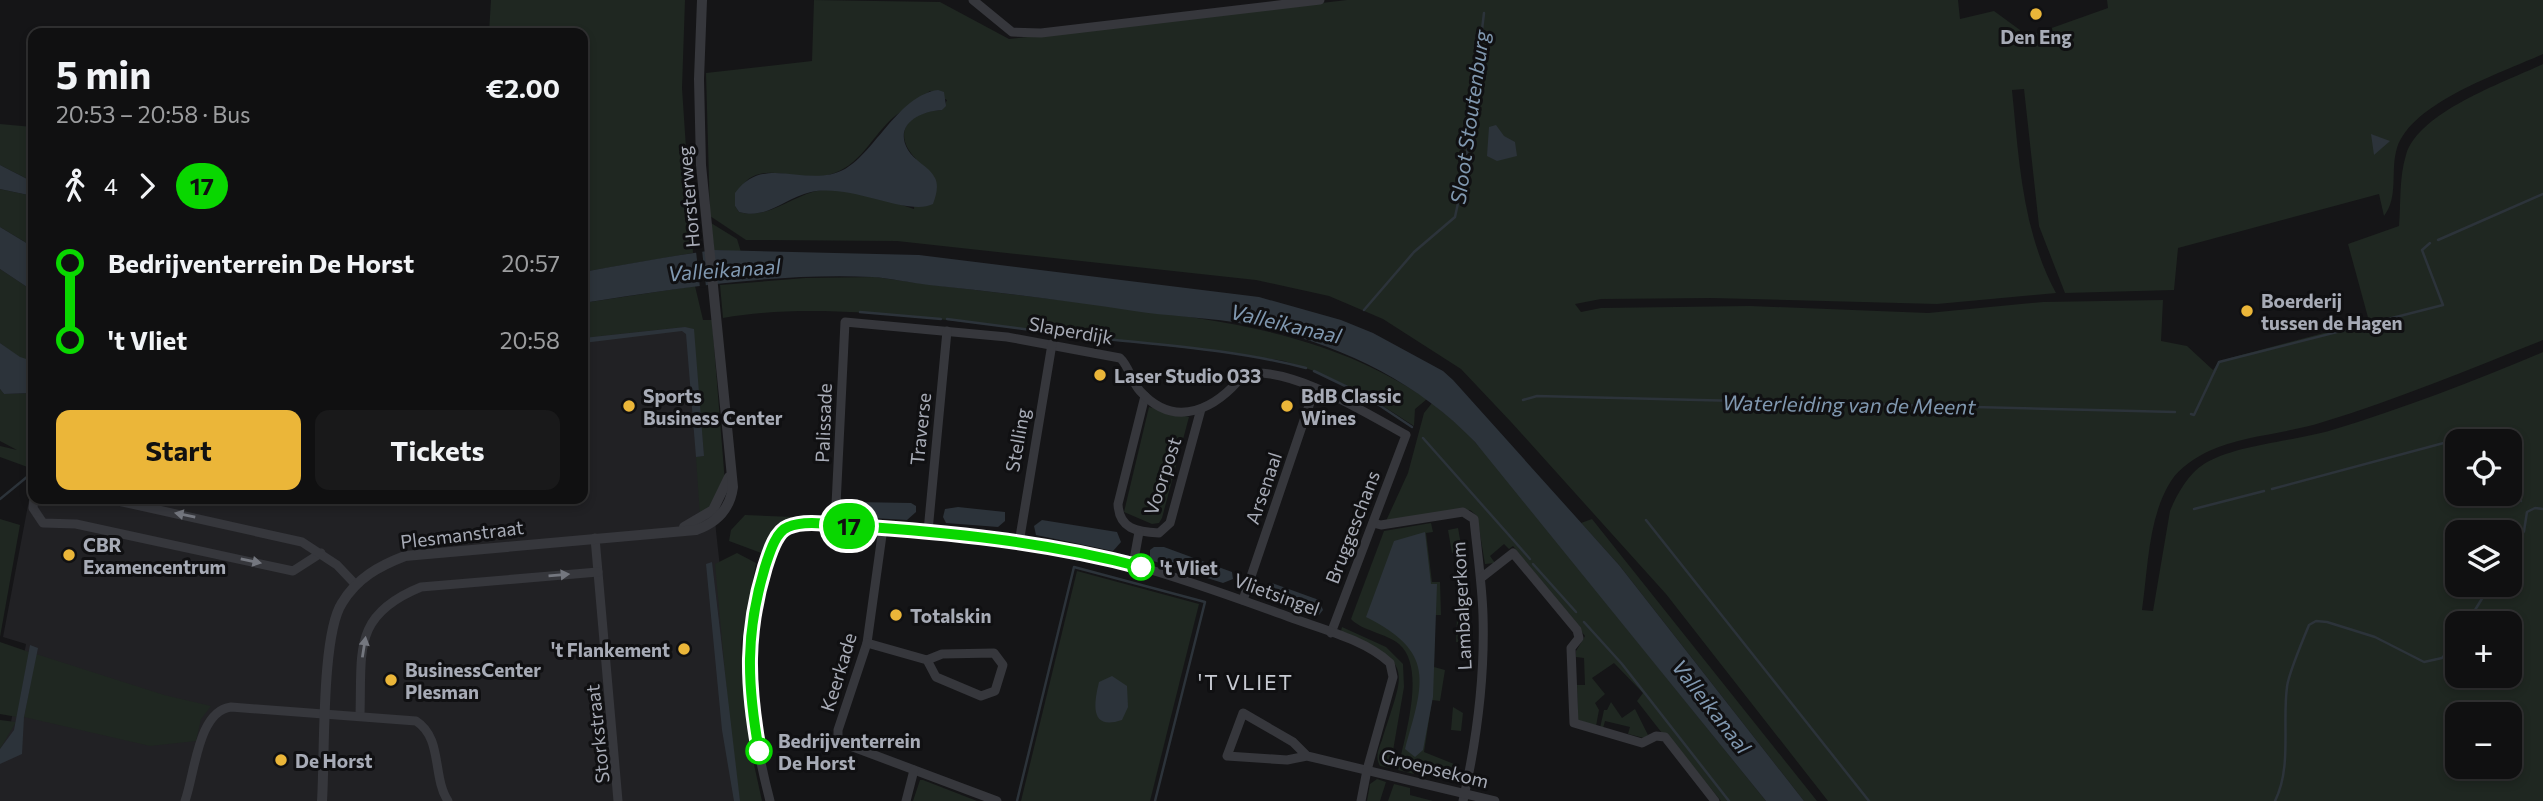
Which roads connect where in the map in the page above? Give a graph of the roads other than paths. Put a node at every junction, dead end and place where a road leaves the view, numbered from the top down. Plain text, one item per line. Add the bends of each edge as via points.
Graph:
1 (702, 0) edge
2 (973, 0) edge
3 (1320, 0) edge
4 (845, 322) joint
5 (947, 331) junction
6 (1052, 344) junction
7 (1315, 388) junction
8 (1145, 396) junction
9 (1201, 409) junction
10 (727, 495) joint
11 (33, 504) edge
12 (132, 504) edge
13 (1373, 523) junction
14 (835, 525) junction
15 (883, 528) junction
16 (928, 531) junction
17 (1139, 532) junction
18 (595, 538) junction
19 (1019, 543) junction
20 (321, 553) junction
21 (1133, 565) junction
22 (598, 572) junction
23 (1480, 578) junction
24 (356, 584) junction
25 (1243, 600) junction
26 (1331, 633) junction
27 (867, 643) junction
28 (927, 660) junction
29 (326, 713) junction
30 (360, 715) junction
31 (1307, 756) junction
32 (914, 770) junction
33 (1367, 770) junction
34 (1464, 797) edge
35 (186, 801) edge
36 (322, 801) edge
37 (448, 801) edge
38 (618, 801) edge
39 (770, 801) edge
40 (906, 801) edge
41 (997, 801) edge
42 (1361, 801) edge
43 (1495, 801) edge
44 (1715, 801) edge

1 - 10 street, Horsterweg via 699,121 730,474
2 - 3 street via 1013,32 1041,33
4 - 5 street, Slaperdijk
4 - 14 street, Palissade
5 - 6 street, Slaperdijk
5 - 16 street, Traverse
6 - 8 street, Slaperdijk via 1120,358
6 - 19 street, Stelling
7 - 9 street via 1244,374 1222,399
7 - 13 street, Bruggeschans via 1406,435
7 - 25 street, Arsenaal
8 - 9 street via 1171,409
8 - 17 street, Voorpost via 1118,505 1118,517
9 - 17 street, Voorpost via 1170,523 1159,533
10 - 18 street, Plesmanstraat via 722,514 695,530
11 -> 20 street via 43,523 76,524 293,571
20 -> 12 street via 286,537
13 - 23 street, Lambalgerkom via 1470,514
13 - 26 street, Bruggeschans
14 - 15 street, Vlietsingel
14 - 39 street, Vlietsingel via 788,526 781,532 769,552 751,617 752,709
15 - 16 street, Vlietsingel
15 - 27 street, Keerkade
16 - 19 street, Vlietsingel
17 - 21 street, Voorpost
18 - 22 street, Storkstraat
18 - 24 street, Plesmanstraat via 405,556 374,569
19 - 21 street, Vlietsingel
20 - 24 street
21 - 25 street, Vlietsingel
30 -> 22 street via 363,643 373,618 396,597 421,587
22 - 38 street, Storkstraat
23 - 34 street, Lambalgerkom via 1484,658
23 - 44 street via 1513,553 1577,630 1579,638 1571,648 1574,723 1642,743 1665,737
24 - 29 street, Plesmanstraat via 341,603 330,637
25 - 26 street, Vlietsingel
26 - 33 street, Vlietsingel via 1382,656 1392,668 1393,686
27 - 28 street
27 - 32 street, Keerkade via 838,738
28 - 28 street via 936,677 981,696 995,691 1003,665 994,653 942,654
29 - 30 street
29 - 35 street via 219,710 207,722
29 - 36 street, Plesmanstraat
30 - 37 street via 408,718 425,727
31 - 31 street via 1287,760 1227,756 1243,713 1293,742
31 - 33 street, Groepsekom
32 - 40 street
32 - 41 street, Keerkade
33 - 34 street, Groepsekom
33 - 42 street, Vlietsingel
34 - 43 street, Groepsekom

